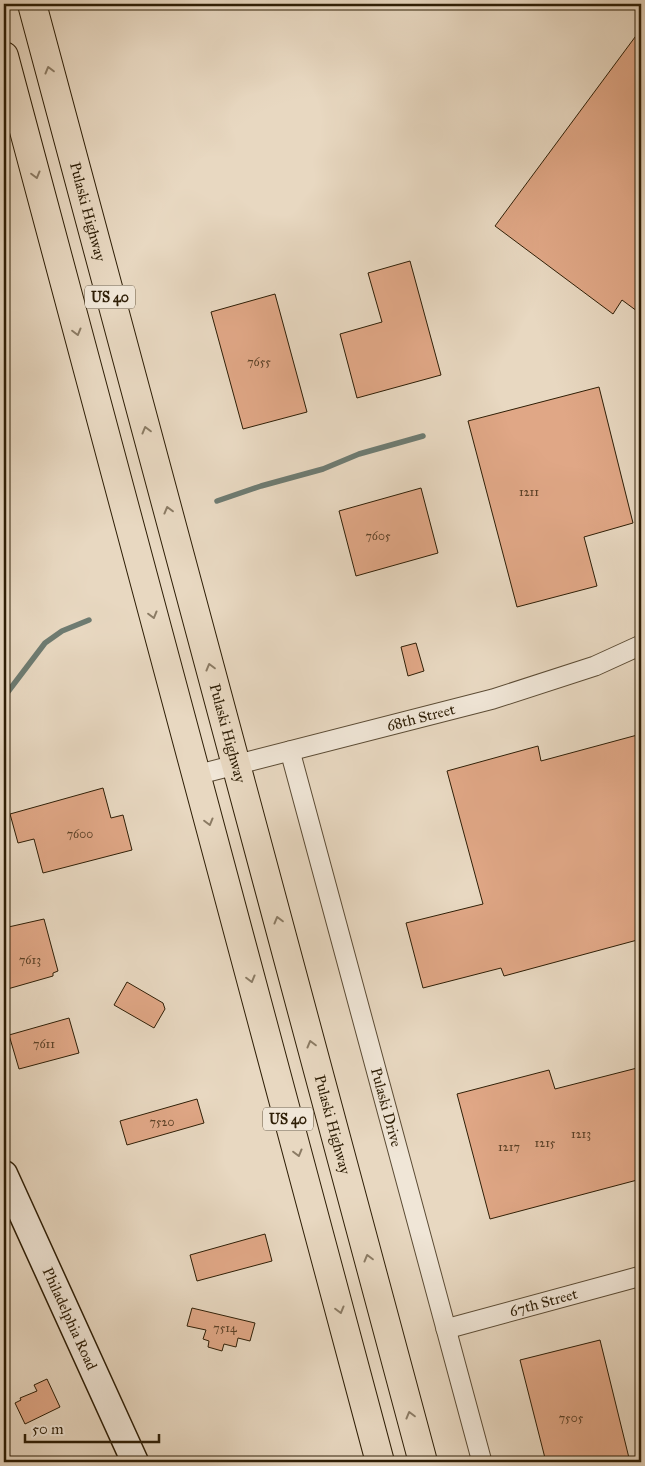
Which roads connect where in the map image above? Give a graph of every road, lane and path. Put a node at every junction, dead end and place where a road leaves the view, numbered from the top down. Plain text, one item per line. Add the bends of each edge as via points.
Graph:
1 (32, 4) edge
2 (4, 56) edge
3 (641, 645) edge
4 (290, 751) junction
5 (236, 765) junction
6 (196, 775) junction
7 (4, 1174) edge
8 (641, 1276) edge
9 (446, 1329) junction
10 (135, 1462) edge
11 (380, 1462) edge
12 (423, 1462) edge
13 (482, 1462) edge

5 -> 1 highway, Pulaski Highway / US 40
2 -> 6 highway, US 40
3 - 4 street, 68th Street via 595,666 518,691
4 - 5 street, 68th Street
4 - 9 street, Pulaski Drive
5 - 6 street, 68th Street
12 -> 5 highway, Pulaski Highway / US 40
6 -> 11 highway, US 40
7 - 10 main road, Philadelphia Road
8 - 9 street, 67th Street
9 - 13 street, Pulaski Drive

